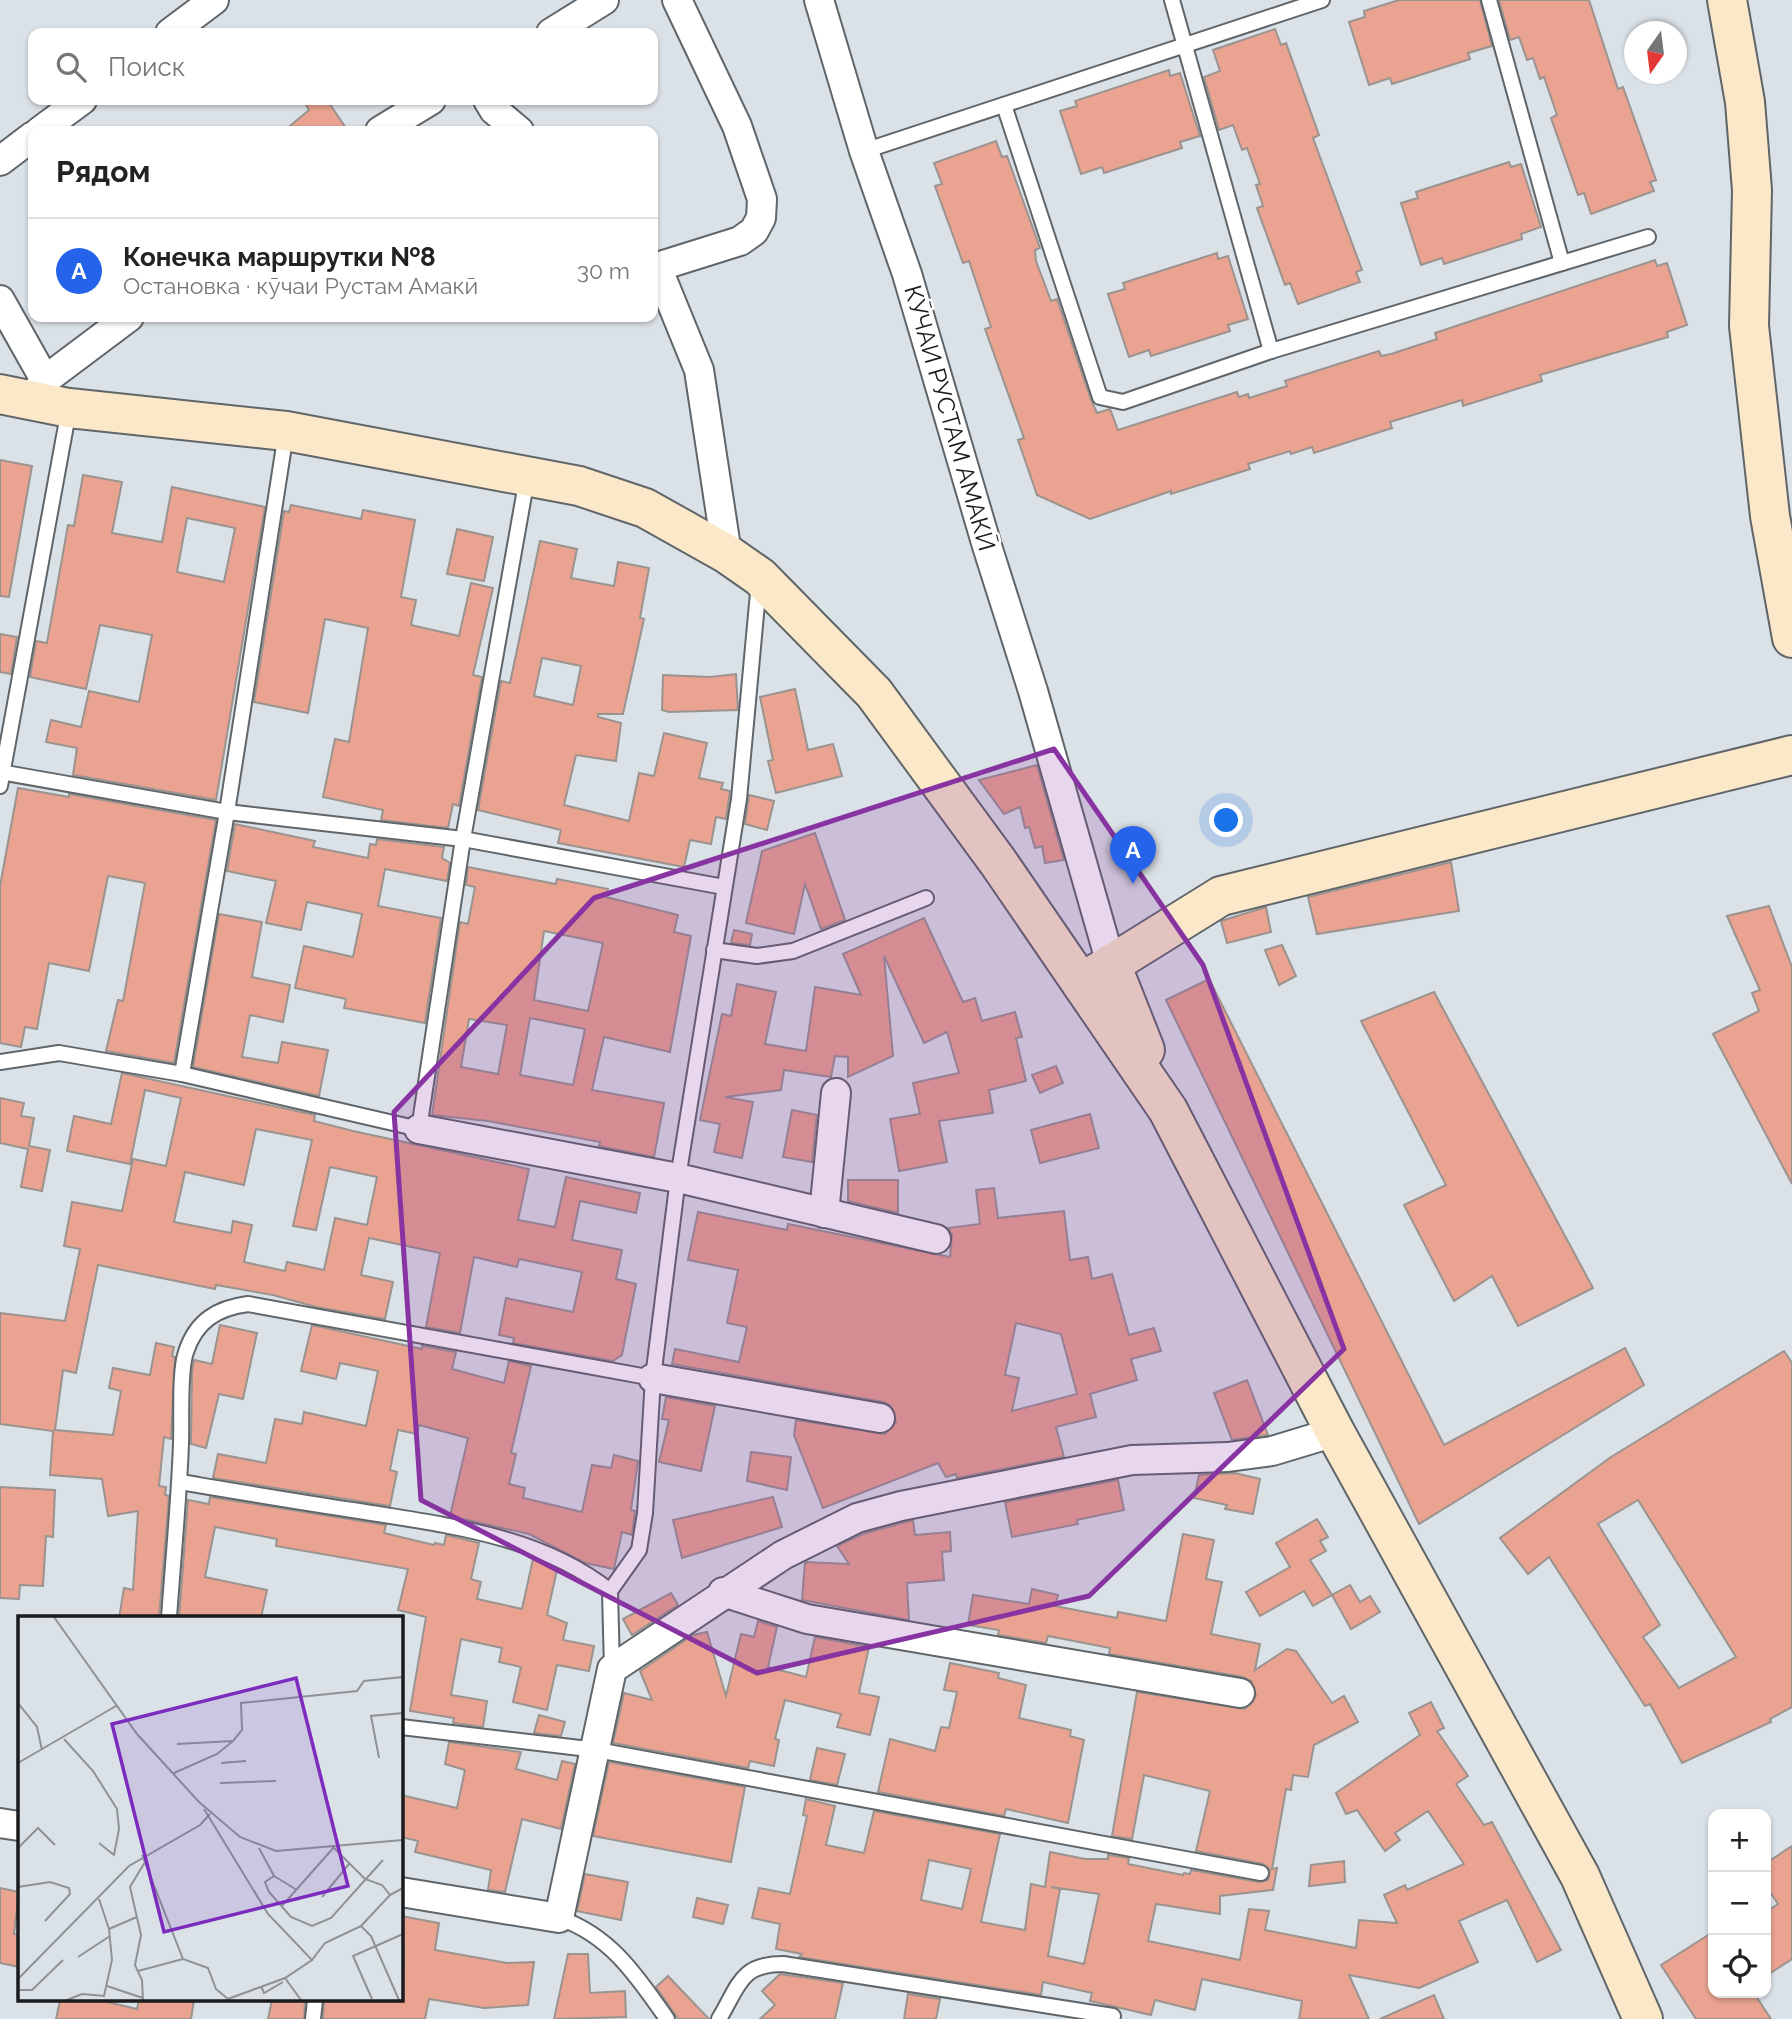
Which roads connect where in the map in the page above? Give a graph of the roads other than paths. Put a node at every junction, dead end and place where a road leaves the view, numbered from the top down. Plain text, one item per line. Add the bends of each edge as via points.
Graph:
1 (214, 0) edge
2 (604, 0) edge
3 (677, 0) edge
4 (818, 0) edge
5 (1172, 0) edge
6 (1322, 0) edge
7 (1489, 0) edge
8 (1727, 0) edge
9 (177, 28) edge
10 (559, 28) edge
11 (1184, 45) junction
12 (75, 105) edge
13 (423, 105) edge
14 (491, 105) edge
15 (1004, 105) junction
16 (47, 126) edge
17 (388, 126) edge
18 (513, 126) edge
19 (28, 140) edge
20 (864, 151) junction
21 (0, 161) edge
22 (1648, 237) dead end
23 (1562, 263) junction
24 (658, 264) edge
25 (658, 272) edge
26 (0, 300) edge
27 (123, 322) edge
28 (1271, 352) junction
29 (36, 395) edge
30 (286, 431) junction
31 (528, 475) junction
32 (727, 554) junction
33 (760, 577) junction
34 (1792, 638) edge
35 (1792, 755) edge
36 (1, 777) edge
37 (227, 812) junction
38 (463, 839) junction
39 (724, 887) junction
40 (926, 898) dead end
41 (714, 950) junction
42 (1096, 973) junction
43 (0, 1062) edge
44 (182, 1074) junction
45 (836, 1093) dead end
46 (419, 1129) junction
47 (678, 1178) junction
48 (824, 1213) junction
49 (936, 1238) dead end
50 (653, 1378) junction
51 (880, 1418) dead end
52 (1335, 1432) junction
53 (180, 1482) junction
54 (610, 1591) junction
55 (723, 1592) junction
56 (169, 1616) edge
57 (612, 1669) junction
58 (1240, 1693) dead end
59 (402, 1727) edge
60 (597, 1750) junction
61 (0, 1823) edge
62 (18, 1826) edge
63 (1261, 1873) dead end
64 (402, 1892) edge
65 (559, 1918) junction
66 (1113, 2016) dead end
67 (667, 2019) edge
68 (719, 2019) edge
69 (1643, 2019) edge

1 - 9 street
2 - 10 street
3 - 24 street via 737,126 762,198 761,218 754,231 740,241
4 - 20 street, КӮЧАИ РУСТАМ АМАКӢ
5 - 11 lane
6 - 11 lane
7 - 23 lane
8 - 34 street via 1745,102 1752,190 1749,326 1770,516
11 - 15 lane
11 - 28 lane
12 - 16 street
13 - 17 street
14 - 18 street
15 - 20 lane
15 - 28 lane via 1100,397 1123,402
19 - 21 street
20 - 42 street, КӮЧАИ РУСТАМ АМАКӢ via 907,274 1033,691 1073,838
22 - 23 lane
23 - 28 lane
25 - 32 street via 699,370
26 - 29 street
27 - 29 street
29 - 30 street
29 - 36 lane
30 - 31 street
30 - 37 lane
31 - 32 street via 645,508
31 - 38 lane
32 - 33 street
33 - 39 lane via 739,799
33 - 42 street via 874,693 968,821
35 - 42 street via 1221,896
36 - 37 lane
37 - 38 lane
37 - 44 lane
38 - 39 lane
38 - 46 lane
39 - 41 lane
40 - 41 lane via 793,951 757,956
41 - 47 lane
42 - 52 street
43 - 44 lane via 59,1053
44 - 46 lane
45 - 48 street
46 - 47 street
47 - 48 street
47 - 50 lane
48 - 49 street
50 - 51 street
50 - 53 lane via 248,1304 226,1307 208,1317 185,1354
50 - 54 lane via 639,1550
52 - 55 street via 1272,1451 1132,1460 901,1506 844,1524
52 - 69 street via 1580,1876
53 - 54 lane via 455,1527 544,1551 585,1571
53 - 56 lane
54 - 57 lane
55 - 57 street
55 - 58 street via 807,1619
57 - 60 street
59 - 60 lane
60 - 63 lane
60 - 65 street
61 - 62 street
64 - 65 street
65 - 67 lane via 602,1938
66 - 68 lane via 761,1964 749,1971

